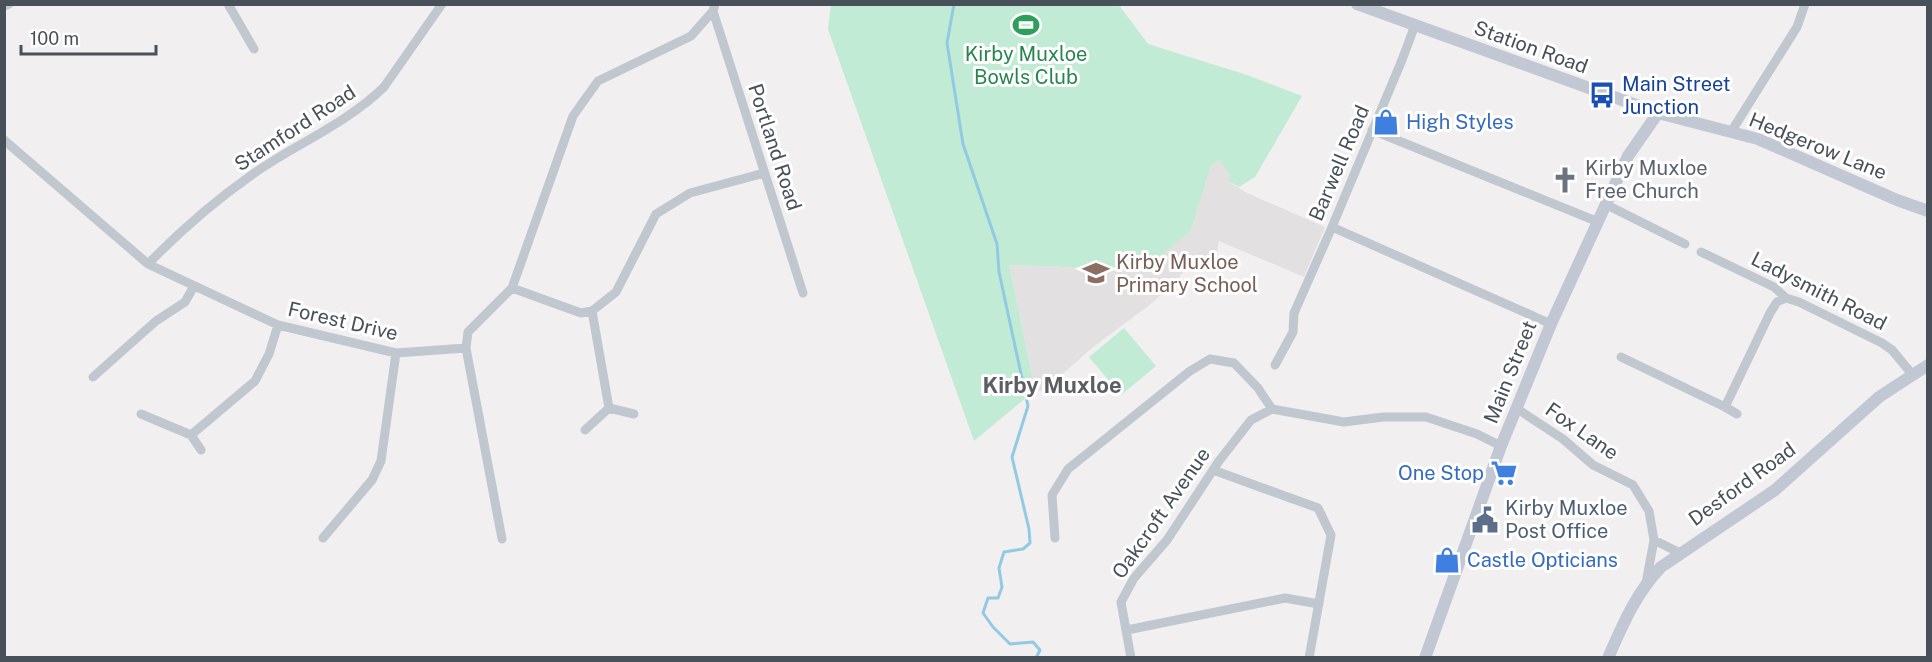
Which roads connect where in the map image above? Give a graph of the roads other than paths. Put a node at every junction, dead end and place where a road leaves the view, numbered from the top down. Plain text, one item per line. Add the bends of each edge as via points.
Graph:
1 (9, 4) edge
2 (228, 4) edge
3 (442, 4) edge
4 (1357, 4) edge
5 (1805, 4) edge
6 (4, 6) edge
7 (714, 8) edge
8 (1415, 25) junction
9 (254, 49) dead end
10 (1658, 113) junction
11 (1372, 130) junction
12 (1731, 132) junction
13 (6, 145) edge
14 (764, 173) junction
15 (1605, 204) junction
16 (1928, 211) edge
17 (1596, 221) junction
18 (1332, 227) junction
19 (1684, 243) dead end
20 (1701, 252) dead end
21 (148, 264) junction
22 (194, 286) junction
23 (512, 288) junction
24 (803, 293) dead end
25 (1786, 298) junction
26 (592, 311) junction
27 (1551, 324) junction
28 (279, 325) junction
29 (466, 348) junction
30 (396, 353) junction
31 (1621, 357) dead end
32 (1275, 365) dead end
33 (1928, 365) edge
34 (1912, 374) junction
35 (93, 377) dead end
36 (1725, 407) junction
37 (609, 408) junction
38 (1516, 408) junction
39 (1272, 409) junction
40 (141, 414) dead end
41 (634, 414) dead end
42 (1737, 414) dead end
43 (585, 430) dead end
44 (192, 435) junction
45 (1501, 446) junction
46 (201, 450) dead end
47 (1213, 470) junction
48 (323, 538) dead end
49 (1054, 538) dead end
50 (502, 539) dead end
51 (1654, 540) junction
52 (1680, 553) junction
53 (1646, 583) junction
54 (1319, 604) junction
55 (1127, 630) junction
56 (1131, 657) edge
57 (1309, 657) edge
58 (1425, 657) edge
59 (1608, 657) edge

1 - 6 street
2 - 9 street
3 - 21 street, Stamford Road via 374,97 254,174
4 - 8 street, Station Road
5 - 12 street via 1797,27
7 - 14 street, Portland Road
7 - 23 street via 691,36 598,81 573,116
8 - 10 street, Station Road
8 - 11 street, Barwell Road
10 - 12 street, Hedgerow Lane
10 - 15 street, Main Street via 1628,156
11 - 17 street
11 - 18 street, Barwell Road
12 - 16 street, Hedgerow Lane via 1758,139
13 - 21 street, Forest Drive
14 - 24 street, Portland Road
14 - 26 street via 690,193 656,214 616,292
15 - 17 street, Main Street
15 - 19 street
17 - 27 street, Main Street
18 - 27 street
18 - 32 street, Barwell Road via 1294,313 1293,332
20 - 25 street, Ladysmith Road via 1774,287
21 - 22 street, Forest Drive
22 - 28 street, Forest Drive
22 - 35 street via 185,302 156,321
23 - 26 street via 581,313
23 - 29 street via 468,332
25 - 34 street, Ladysmith Road via 1882,343
25 - 36 street via 1777,302 1770,313
26 - 37 street
27 - 38 street, Main Street
28 - 30 street, Forest Drive
28 - 44 street via 255,381
29 - 30 street, Forest Drive
29 - 50 street
30 - 48 street via 381,461 372,480
31 - 36 street
33 - 34 street, Desford Road
34 - 52 street, Desford Road via 1774,490
36 - 42 street
37 - 41 street
37 - 43 street
38 - 45 street, Main Street
38 - 51 street, Fox Lane via 1563,439 1593,465 1633,485 1649,512
39 - 45 street via 1344,422 1426,417
39 - 47 street, Oakcroft Avenue via 1251,420
39 - 49 street via 1234,363 1210,359 1068,470 1052,495
40 - 44 street
44 - 46 street
45 - 58 street, Main Street
47 - 54 street via 1318,508 1331,535
47 - 55 street, Oakcroft Avenue via 1167,540 1134,578 1121,602
51 - 52 street
51 - 53 street, Fox Lane
52 - 53 street, Desford Road
53 - 59 street, Desford Road
54 - 55 street via 1284,598
54 - 57 street
55 - 56 street, Oakcroft Avenue

